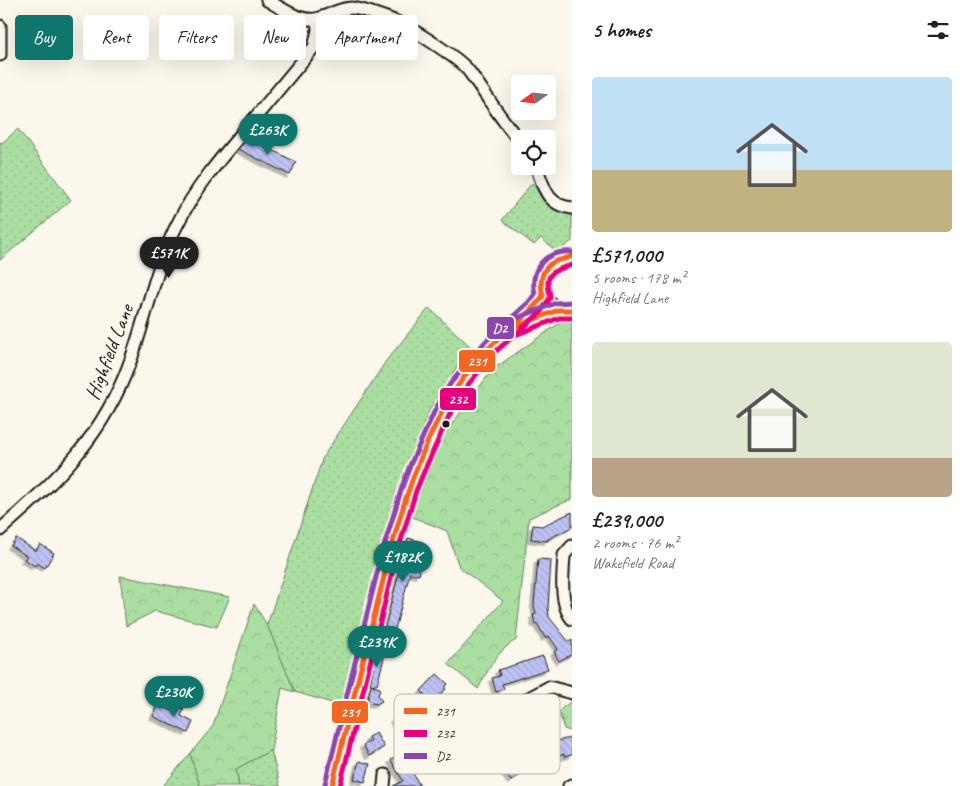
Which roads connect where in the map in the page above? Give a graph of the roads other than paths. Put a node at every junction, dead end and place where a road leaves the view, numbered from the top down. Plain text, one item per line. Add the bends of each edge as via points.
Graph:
1 (267, 0) edge
2 (329, 15) edge
3 (374, 15) edge
4 (316, 20) edge
5 (0, 26) edge
6 (418, 34) edge
7 (316, 38) edge
8 (0, 55) edge
9 (511, 130) edge
10 (539, 175) edge
11 (572, 208) edge
12 (571, 258) edge
13 (542, 296) junction
14 (565, 310) edge
15 (515, 327) junction
16 (0, 530) edge
17 (563, 550) edge
18 (572, 620) edge
19 (536, 694) edge
20 (572, 694) edge
21 (332, 786) edge

1 - 4 street via 290,13
2 - 3 street via 353,8
5 - 8 street
6 - 9 street via 467,68
7 - 16 street, Highfield Lane via 314,47 214,168 177,224 162,260 130,362 98,427 56,479
10 - 11 street via 548,198
12 - 13 highway via 547,267 540,281
13 - 14 highway via 552,307
13 - 15 highway via 535,308
14 - 15 highway
15 - 21 highway via 490,347 456,388 409,489 389,554
17 - 18 street via 565,604
19 - 20 street via 549,687

